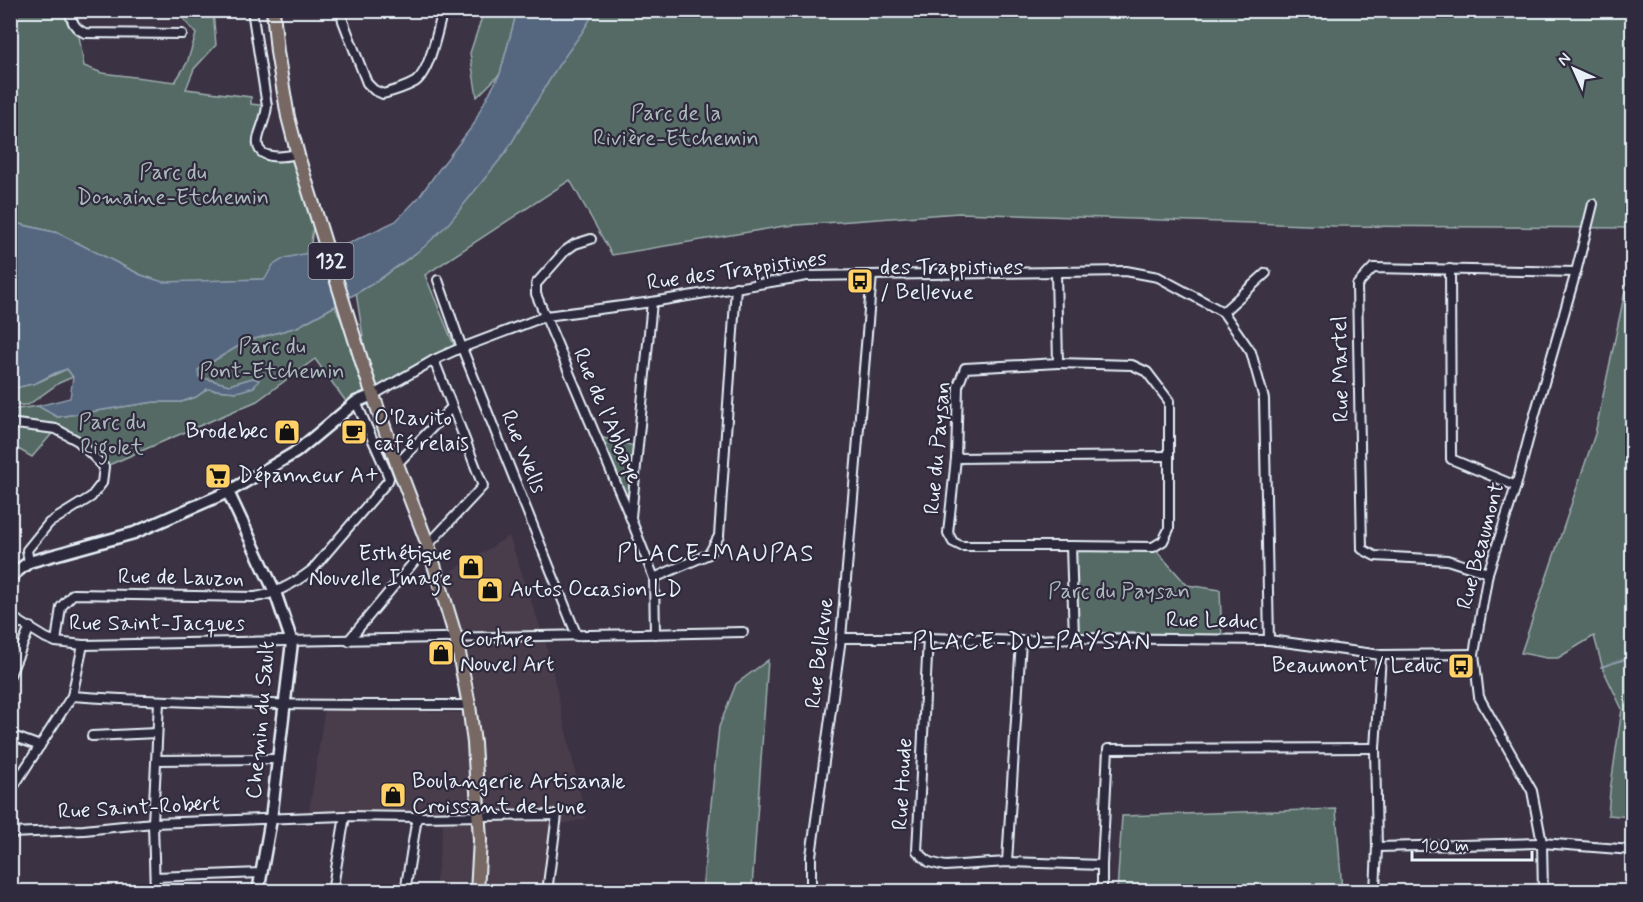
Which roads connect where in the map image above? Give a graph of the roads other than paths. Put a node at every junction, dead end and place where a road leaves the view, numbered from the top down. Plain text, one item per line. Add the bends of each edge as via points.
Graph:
1 (69, 10) edge
2 (252, 10) edge
3 (273, 10) edge
4 (341, 10) edge
5 (443, 10) edge
6 (182, 34) dead end
7 (298, 154) junction
8 (1593, 204) dead end
9 (591, 239) dead end
10 (1450, 269) junction
11 (1576, 272) junction
12 (1056, 273) junction
13 (1266, 273) dead end
14 (872, 275) junction
15 (438, 280) dead end
16 (736, 287) junction
17 (652, 302) junction
18 (1223, 312) junction
19 (546, 316) junction
20 (462, 348) junction
21 (434, 360) junction
22 (1058, 363) junction
23 (373, 395) junction
24 (356, 402) junction
25 (452, 407) junction
26 (16, 424) dead end
27 (1168, 456) junction
28 (956, 458) junction
29 (397, 464) junction
30 (1516, 486) junction
31 (228, 492) junction
32 (630, 519) junction
33 (428, 545) junction
34 (1071, 546) junction
35 (29, 562) junction
36 (1488, 573) junction
37 (654, 578) junction
38 (10, 579) edge
39 (275, 592) junction
40 (10, 616) edge
41 (30, 627) junction
42 (743, 632) dead end
43 (655, 634) junction
44 (577, 636) junction
45 (456, 638) junction
46 (841, 638) junction
47 (928, 638) junction
48 (1074, 638) junction
49 (1269, 640) junction
50 (348, 641) junction
51 (1021, 641) junction
52 (56, 642) junction
53 (292, 642) junction
54 (83, 645) junction
55 (1474, 654) junction
56 (1380, 655) junction
57 (10, 675) edge
58 (72, 696) junction
59 (159, 702) junction
60 (285, 705) junction
61 (469, 705) junction
62 (157, 733) junction
63 (10, 735) edge
64 (92, 736) dead end
65 (40, 746) junction
66 (1375, 748) junction
67 (278, 759) junction
68 (157, 760) junction
69 (10, 792) edge
70 (479, 815) junction
71 (345, 816) junction
72 (417, 817) junction
73 (271, 819) junction
74 (153, 823) junction
75 (10, 833) edge
76 (1542, 843) junction
77 (1377, 847) junction
78 (1632, 850) edge
79 (1007, 862) junction
80 (1102, 865) junction
81 (261, 873) junction
82 (154, 877) junction
83 (154, 891) edge
84 (258, 891) edge
85 (332, 891) edge
86 (405, 891) edge
87 (477, 891) edge
88 (547, 891) edge
89 (811, 891) edge
90 (1102, 891) edge
91 (1375, 891) edge
92 (1543, 891) edge

1 - 6 street via 74,25 85,33
2 - 7 street via 267,106 258,144 262,153 271,157
3 - 7 main road, 132 via 288,117
4 - 5 street via 367,83 383,94 420,77
7 - 23 main road, 132
8 - 11 street, Rue Beaumont
9 - 19 street, Rue de l'Abbaye via 565,251 536,284
10 - 11 street, Rue Martel
10 - 30 street via 1451,459
10 - 36 street, Rue Martel via 1373,268 1357,285 1362,549 1375,556 1447,560
11 - 30 street, Rue Beaumont
12 - 14 street, Rue des Trappistines
12 - 18 street, Rue des Trappistines via 1126,271 1158,277
12 - 22 street
13 - 18 street
14 - 16 street, Rue des Trappistines via 807,276
14 - 46 street, Rue Bellevue
15 - 20 street, Rue Wells
16 - 17 street, Rue des Trappistines
16 - 37 street via 719,536 709,554
17 - 19 street, Rue des Trappistines
17 - 32 street
18 - 49 street, Rue des Trappistines via 1251,352 1264,399
19 - 20 street, Rue des Trappistines
19 - 32 street, Rue de l'Abbaye
20 - 21 street, Rue des Trappistines
20 - 44 street, Rue Wells
21 - 23 street, Rue des Trappistines
21 - 25 street
22 - 27 street, Rue du Paysan via 1132,366 1147,372 1169,401
22 - 28 street, Rue du Paysan via 965,368 958,386
23 - 24 street
23 - 29 main road, 132
24 - 31 street via 296,452
24 - 39 street, Rue de Lauzon via 388,481 312,570
25 - 29 street
25 - 33 street via 483,486
26 - 35 street via 56,429 78,441 104,467 102,483 91,497 50,523 38,536 27,550
27 - 28 street
27 - 34 street, Rue du Paysan via 1169,529 1163,541 1153,547
28 - 34 street, Rue du Paysan via 948,533 953,542 960,546
29 - 33 main road, 132
30 - 36 street, Rue Beaumont
31 - 35 street via 134,533
31 - 39 street, Chemin du Sault
32 - 37 street, Rue de l'Abbaye
33 - 45 main road, 132
33 - 50 street
34 - 48 street
35 - 38 street
36 - 55 street, Rue Beaumont
37 - 43 street, Rue de l'Abbaye
39 - 52 street, Rue de Lauzon via 255,597 73,594 61,607
39 - 53 street, Chemin du Sault
40 - 41 street, Rue Saint-Jacques
41 - 52 street, Rue Saint-Jacques
41 - 57 street
42 - 43 street, Rue Saint-Jacques
43 - 44 street, Rue Saint-Jacques
44 - 45 street, Rue Saint-Jacques
45 - 50 street, Rue Saint-Jacques
45 - 61 main road, 132
46 - 47 street, Rue Leduc
46 - 89 street, Rue Bellevue via 811,856
47 - 51 street, Rue Leduc
47 - 79 street, Rue Houde via 918,851 929,862 945,866
48 - 49 street, Rue Leduc
48 - 51 street, Rue Leduc
49 - 56 street, Rue Leduc
50 - 53 street, Rue Saint-Jacques
51 - 79 street
52 - 54 street, Rue Saint-Jacques
53 - 54 street, Rue Saint-Jacques
53 - 60 street, Chemin du Sault
54 - 58 street
55 - 56 street, Rue Leduc
55 - 76 street, Rue Beaumont via 1479,697 1532,790
56 - 66 street
58 - 59 street
58 - 65 street
59 - 60 street
59 - 62 street
60 - 61 street
60 - 67 street, Chemin du Sault
61 - 70 main road, 132
62 - 64 street
62 - 68 street
63 - 65 street
65 - 69 street
66 - 77 street
66 - 80 street via 1108,749
67 - 68 street
67 - 73 street, Chemin du Sault
68 - 74 street
70 - 72 street, Rue Saint-Robert
70 - 87 main road, 132
70 - 88 street, Rue Saint-Robert via 557,815
71 - 72 street, Rue Saint-Robert
71 - 73 street, Rue Saint-Robert
71 - 85 street
72 - 86 street
73 - 74 street, Rue Saint-Robert
73 - 81 street, Chemin du Sault
74 - 75 street, Rue Saint-Robert
74 - 82 street
76 - 77 street
76 - 78 street
76 - 92 street, Rue Beaumont
77 - 91 street
79 - 80 street, Rue Houde
80 - 90 street
81 - 82 street
81 - 84 street, Chemin du Sault
82 - 83 street

